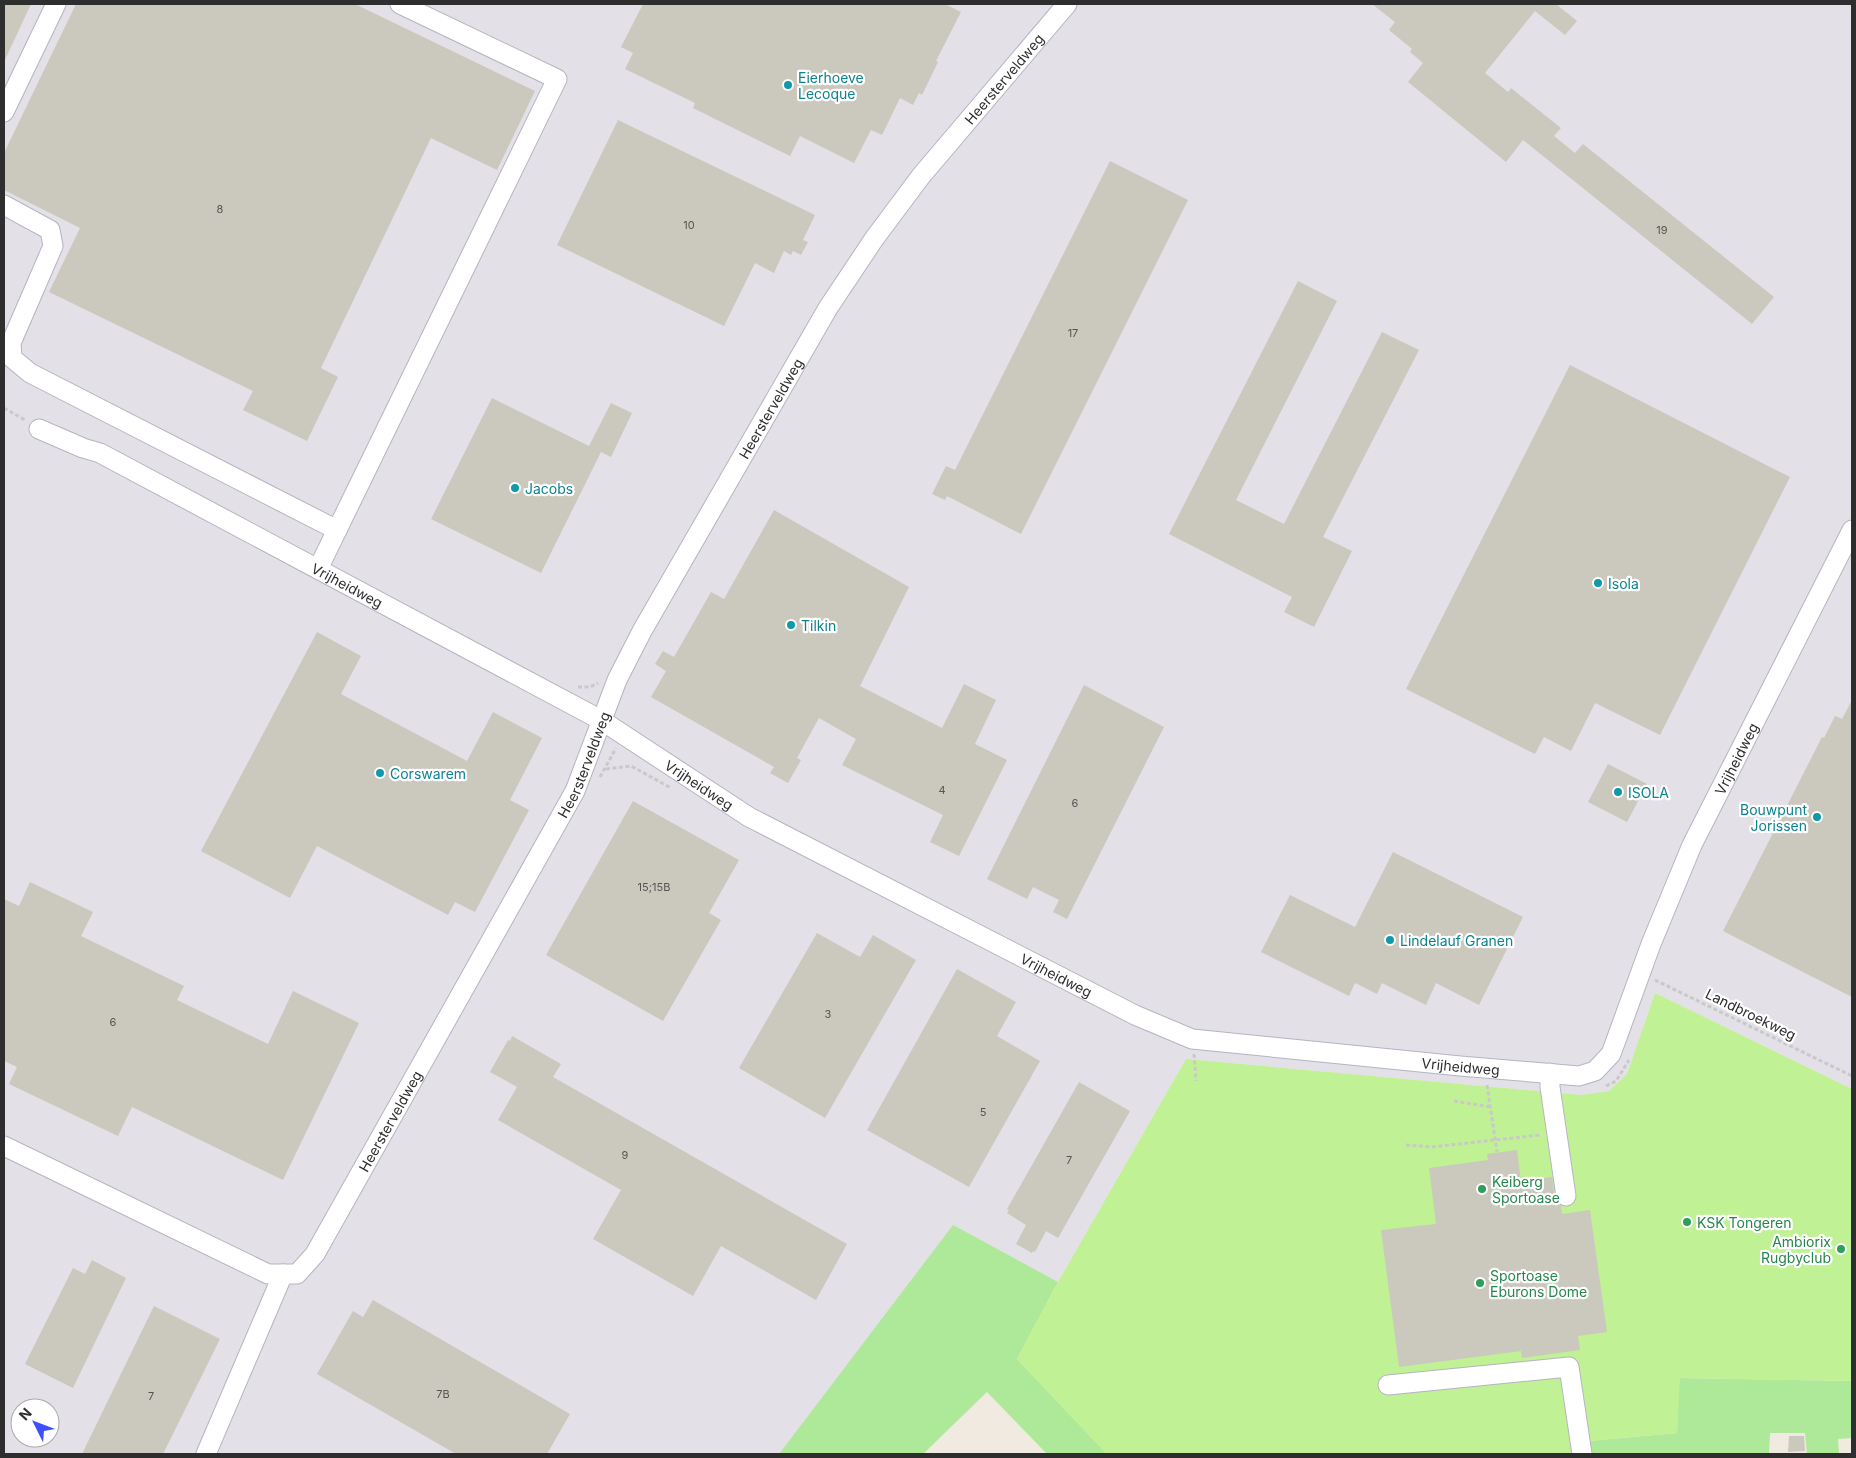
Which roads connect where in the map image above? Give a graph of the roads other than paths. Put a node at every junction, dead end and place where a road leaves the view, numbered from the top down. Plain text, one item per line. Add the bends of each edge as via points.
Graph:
1 (56, 4) edge
2 (400, 4) edge
3 (1067, 4) edge
4 (4, 112) edge
5 (4, 205) edge
6 (39, 429) road end
7 (337, 530) junction
8 (1852, 530) edge
9 (318, 569) junction
10 (601, 720) junction
11 (1550, 1073) junction
12 (4, 1146) edge
13 (1566, 1196) dead end
14 (284, 1274) junction
15 (1388, 1385) dead end
16 (206, 1454) edge
17 (1582, 1454) edge

1 - 4 street
2 - 7 street via 557,79
3 - 10 street, Heersterveldweg via 921,176 828,308 642,631
5 - 7 street via 50,230 53,246 11,343 12,358 30,373
6 - 9 street, Vrijheidweg via 100,453
7 - 9 street
8 - 11 street, Vrijheidweg via 1692,845 1649,977 1611,1054 1595,1071 1578,1076
9 - 10 street, Vrijheidweg
10 - 11 street, Vrijheidweg via 749,818 1135,1015 1192,1039
10 - 14 street, Heersterveldweg via 575,791 315,1254 298,1274
11 - 13 street
12 - 14 street via 268,1274
14 - 16 street
15 - 17 street via 1570,1367

